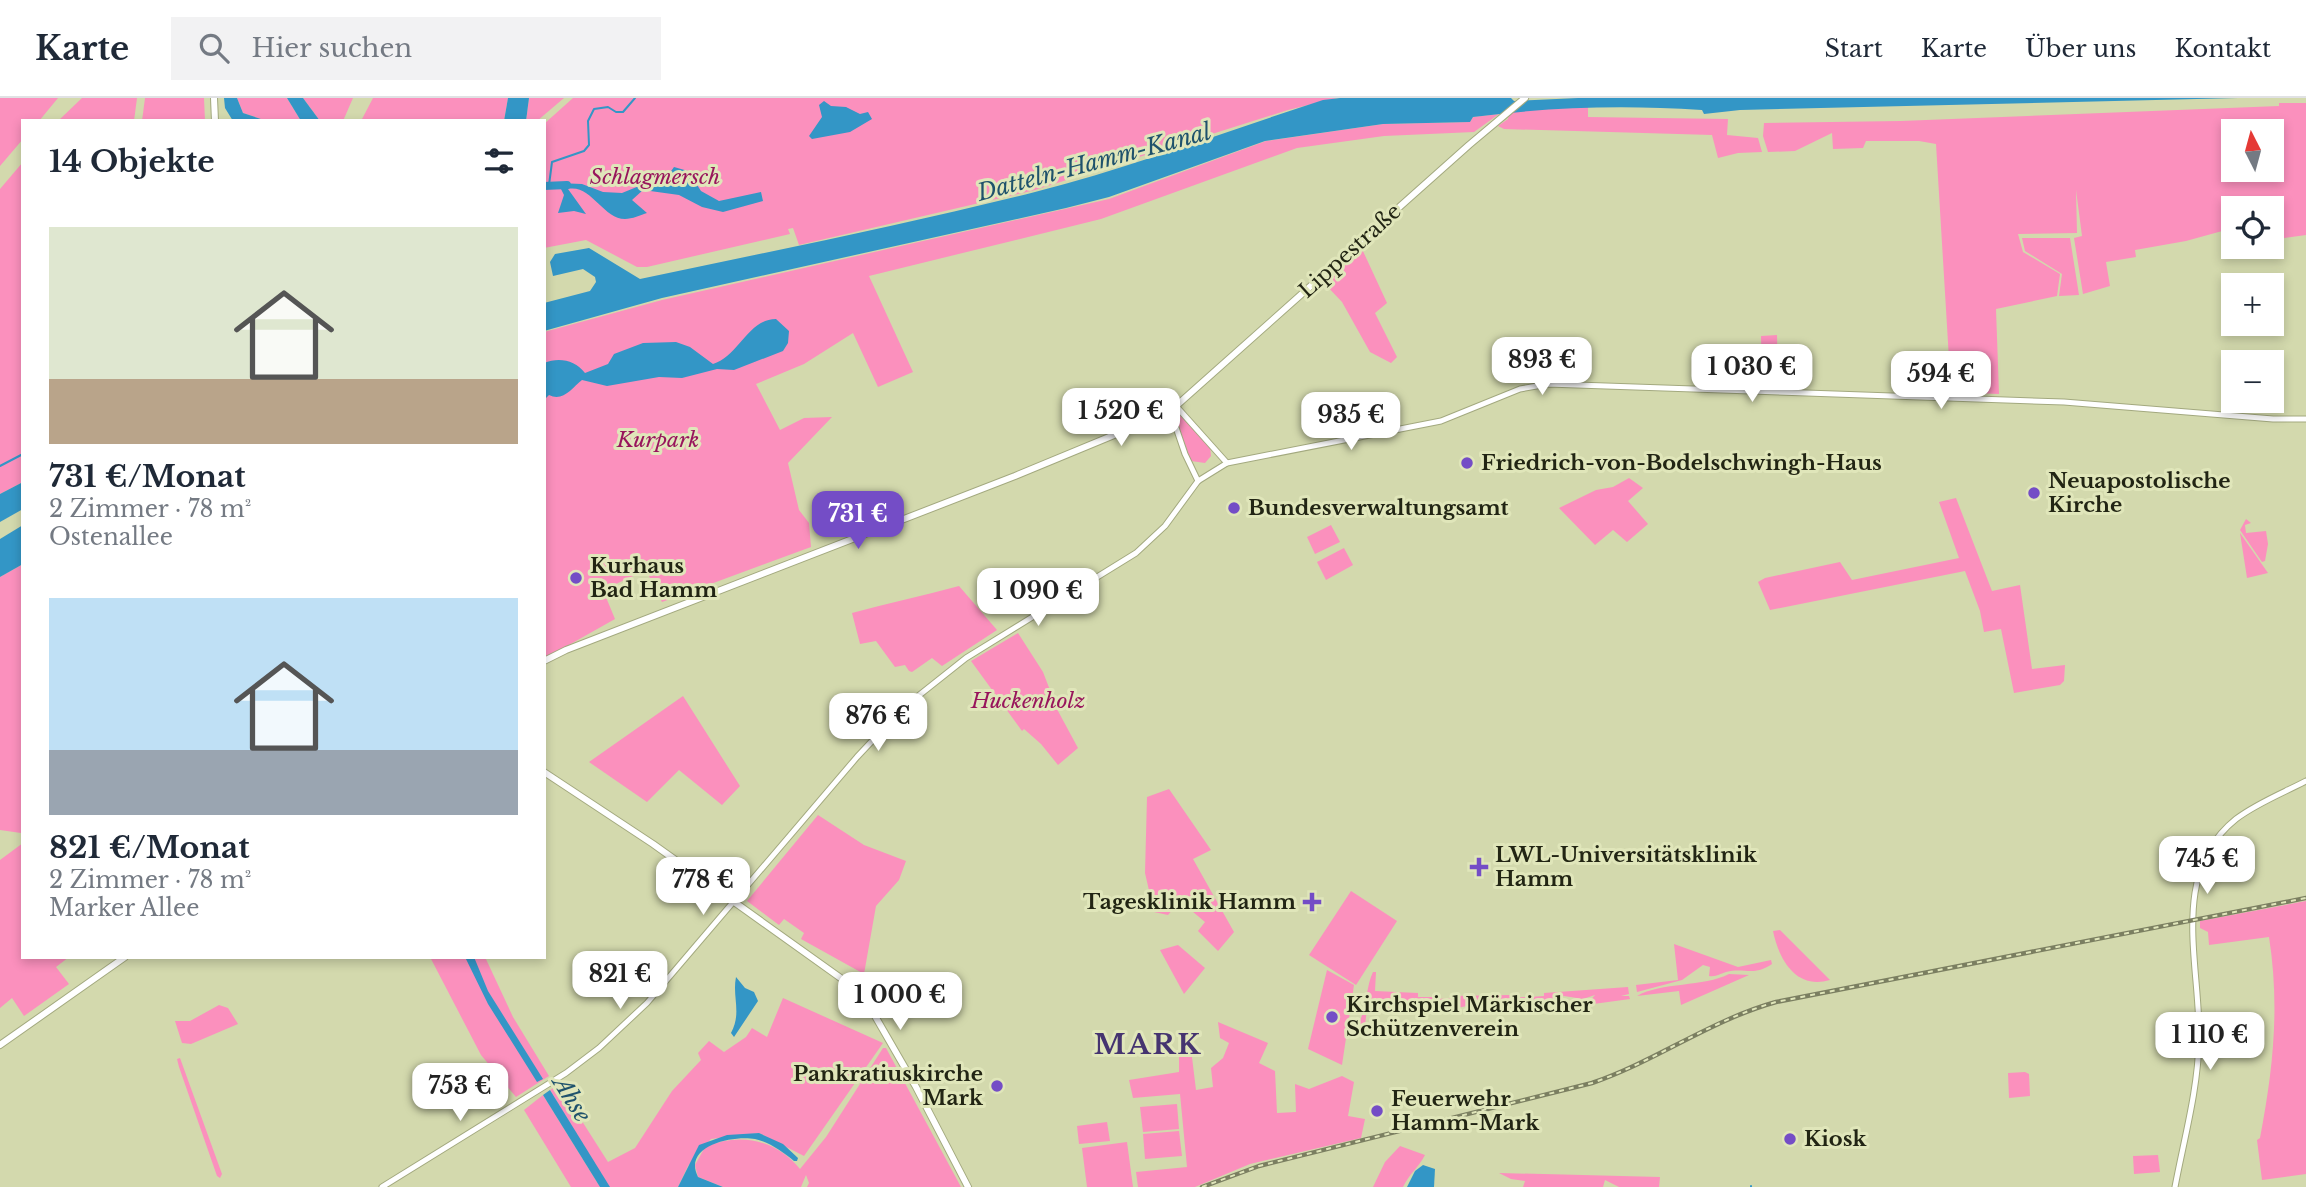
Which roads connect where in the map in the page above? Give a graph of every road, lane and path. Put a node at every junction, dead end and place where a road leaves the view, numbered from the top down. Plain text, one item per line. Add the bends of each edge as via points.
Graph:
1 (214, 98) edge
2 (1525, 98) edge
3 (215, 119) edge
4 (1185, 398) junction
5 (1173, 408) junction
6 (1188, 418) junction
7 (1154, 419) junction
8 (2306, 419) edge
9 (1178, 434) junction
10 (1227, 463) junction
11 (1198, 481) junction
12 (546, 660) edge
13 (546, 773) edge
14 (2306, 781) edge
15 (733, 903) junction
16 (122, 959) edge
17 (0, 1045) edge
18 (382, 1187) edge
19 (968, 1187) edge
20 (2175, 1187) edge

1 - 3 main road
2 - 4 main road, Lippestraße
4 - 5 main road, Lippestraße
4 - 6 street
5 - 6 street
5 - 7 main road, Lippestraße
5 - 9 street
6 - 10 street
7 - 9 street via 1168,422
7 - 12 main road, Lippestraße
8 - 10 street via 2064,402 1560,383 1520,388 1430,424
9 - 11 street
10 - 11 street
11 - 15 street via 1165,526 1136,553 966,658 903,708
13 - 15 main road
14 - 20 street via 2231,823 2209,850 2198,874 2193,915 2198,1060
15 - 18 street via 624,1027 589,1056
15 - 19 main road via 841,976 862,997
16 - 17 main road

